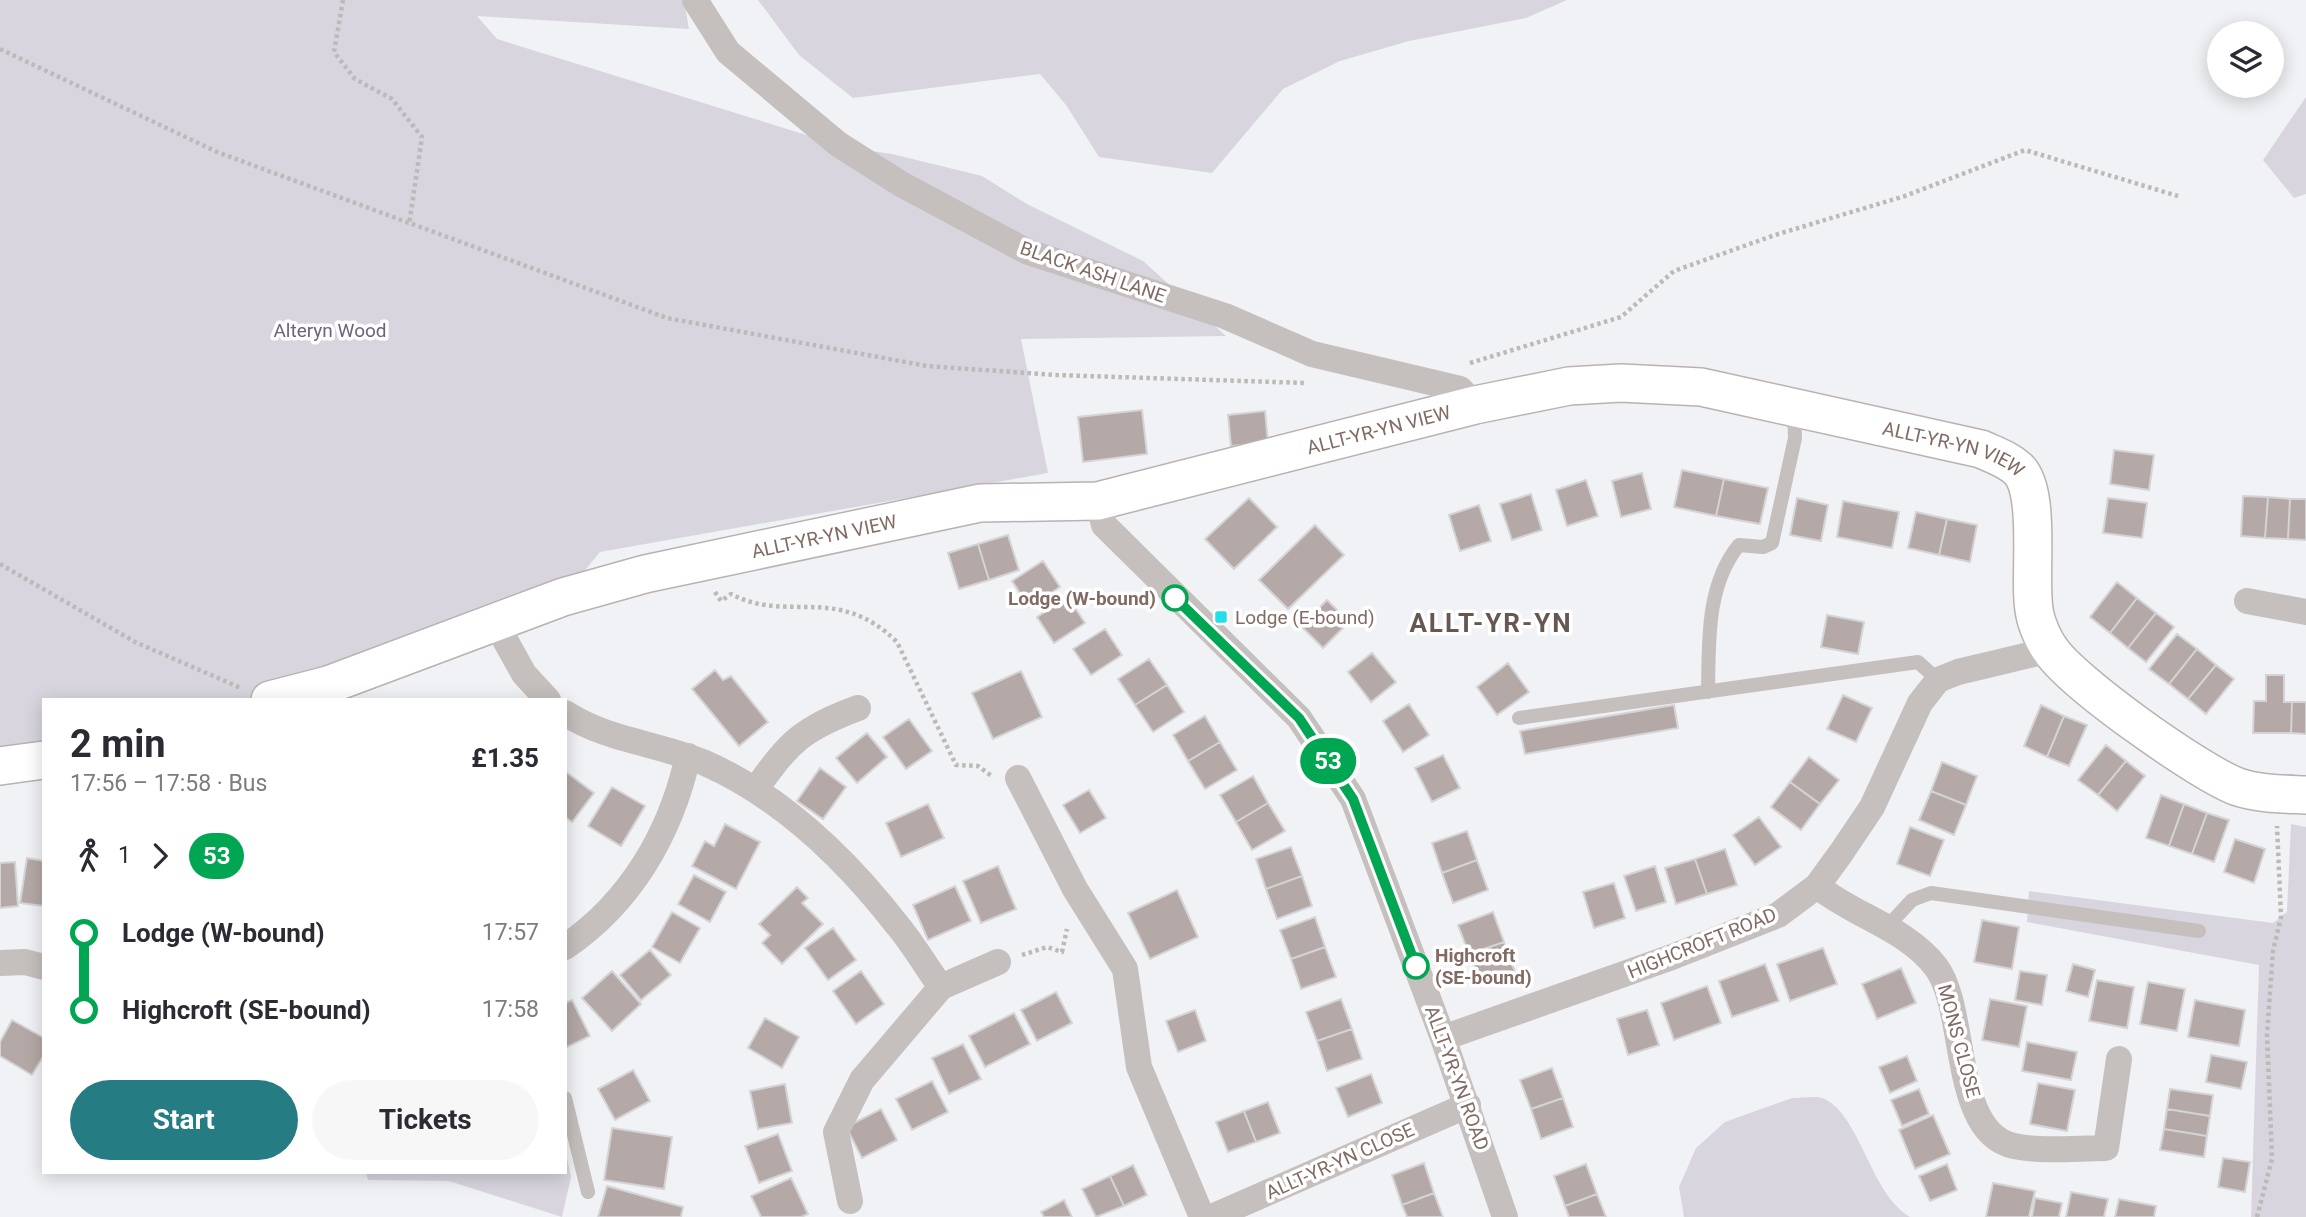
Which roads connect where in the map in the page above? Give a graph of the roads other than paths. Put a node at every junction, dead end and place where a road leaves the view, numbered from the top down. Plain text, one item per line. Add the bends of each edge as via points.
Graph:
1 (695, 0) edge
2 (1467, 397) junction
3 (1794, 407) junction
4 (1098, 501) junction
5 (2247, 601) dead end
6 (2306, 612) edge
7 (495, 622) junction
8 (2050, 650) junction
9 (1937, 680) junction
10 (1708, 692) junction
11 (257, 695) edge
12 (546, 698) edge
13 (858, 708) dead end
14 (567, 714) edge
15 (1520, 719) dead end
16 (688, 756) junction
17 (42, 760) edge
18 (0, 766) edge
19 (1009, 784) road end
20 (756, 789) junction
21 (2290, 794) edge
22 (1817, 886) junction
23 (1886, 928) junction
24 (2199, 931) dead end
25 (567, 945) edge
26 (998, 962) road end
27 (0, 963) edge
28 (42, 966) edge
29 (941, 987) junction
30 (1443, 1038) junction
31 (2119, 1059) dead end
32 (1468, 1105) junction
33 (567, 1106) edge
34 (588, 1192) dead end
35 (850, 1201) dead end
36 (1202, 1217) edge
37 (1212, 1217) edge
38 (1505, 1217) edge

1 - 2 street, BLACK ASH LANE via 728,52 838,144 901,184 1028,252 1225,316 1312,354
2 - 3 street, ALLT-YR-YN VIEW via 1622,383 1700,387
2 - 4 street, ALLT-YR-YN VIEW
3 - 8 street, ALLT-YR-YN VIEW via 1981,450 2004,458 2021,471 2030,502 2034,615
3 - 10 lane via 1795,438 1772,543 1739,545 1726,561 1716,587
4 - 7 street, ALLT-YR-YN VIEW via 980,503 645,573
4 - 30 street, ALLT-YR-YN ROAD via 1104,525 1299,718 1353,799
5 - 6 street
7 - 11 street, ALLT-YR-YN VIEW via 328,685
7 - 12 street via 524,674
8 - 9 street
8 - 21 street, ALLT-YR-YN VIEW via 2094,691 2198,767 2238,787
9 - 10 lane via 1918,662
9 - 22 street, HIGHCROFT ROAD via 1920,702 1872,807
10 - 15 lane
13 - 20 street via 817,723 798,736
14 - 16 street via 588,729
16 - 20 street
16 - 25 street via 679,798 639,874 614,908
17 - 18 street
19 - 36 street via 1125,970 1139,1067
20 - 29 street via 861,882 900,927
22 - 23 street, MONS CLOSE via 1838,903
22 - 30 street, HIGHCROFT ROAD via 1778,915
23 - 24 lane via 1912,900 1931,893
23 - 31 street, MONS CLOSE via 1917,946 1937,968 1954,1010 1964,1074 1978,1112 1991,1132 2011,1146 2106,1148
26 - 29 street
27 - 28 street
29 - 35 street via 862,1080 836,1132
30 - 32 street, ALLT-YR-YN ROAD
32 - 37 street, ALLT-YR-YN CLOSE
32 - 38 street, ALLT-YR-YN ROAD
33 - 34 lane

